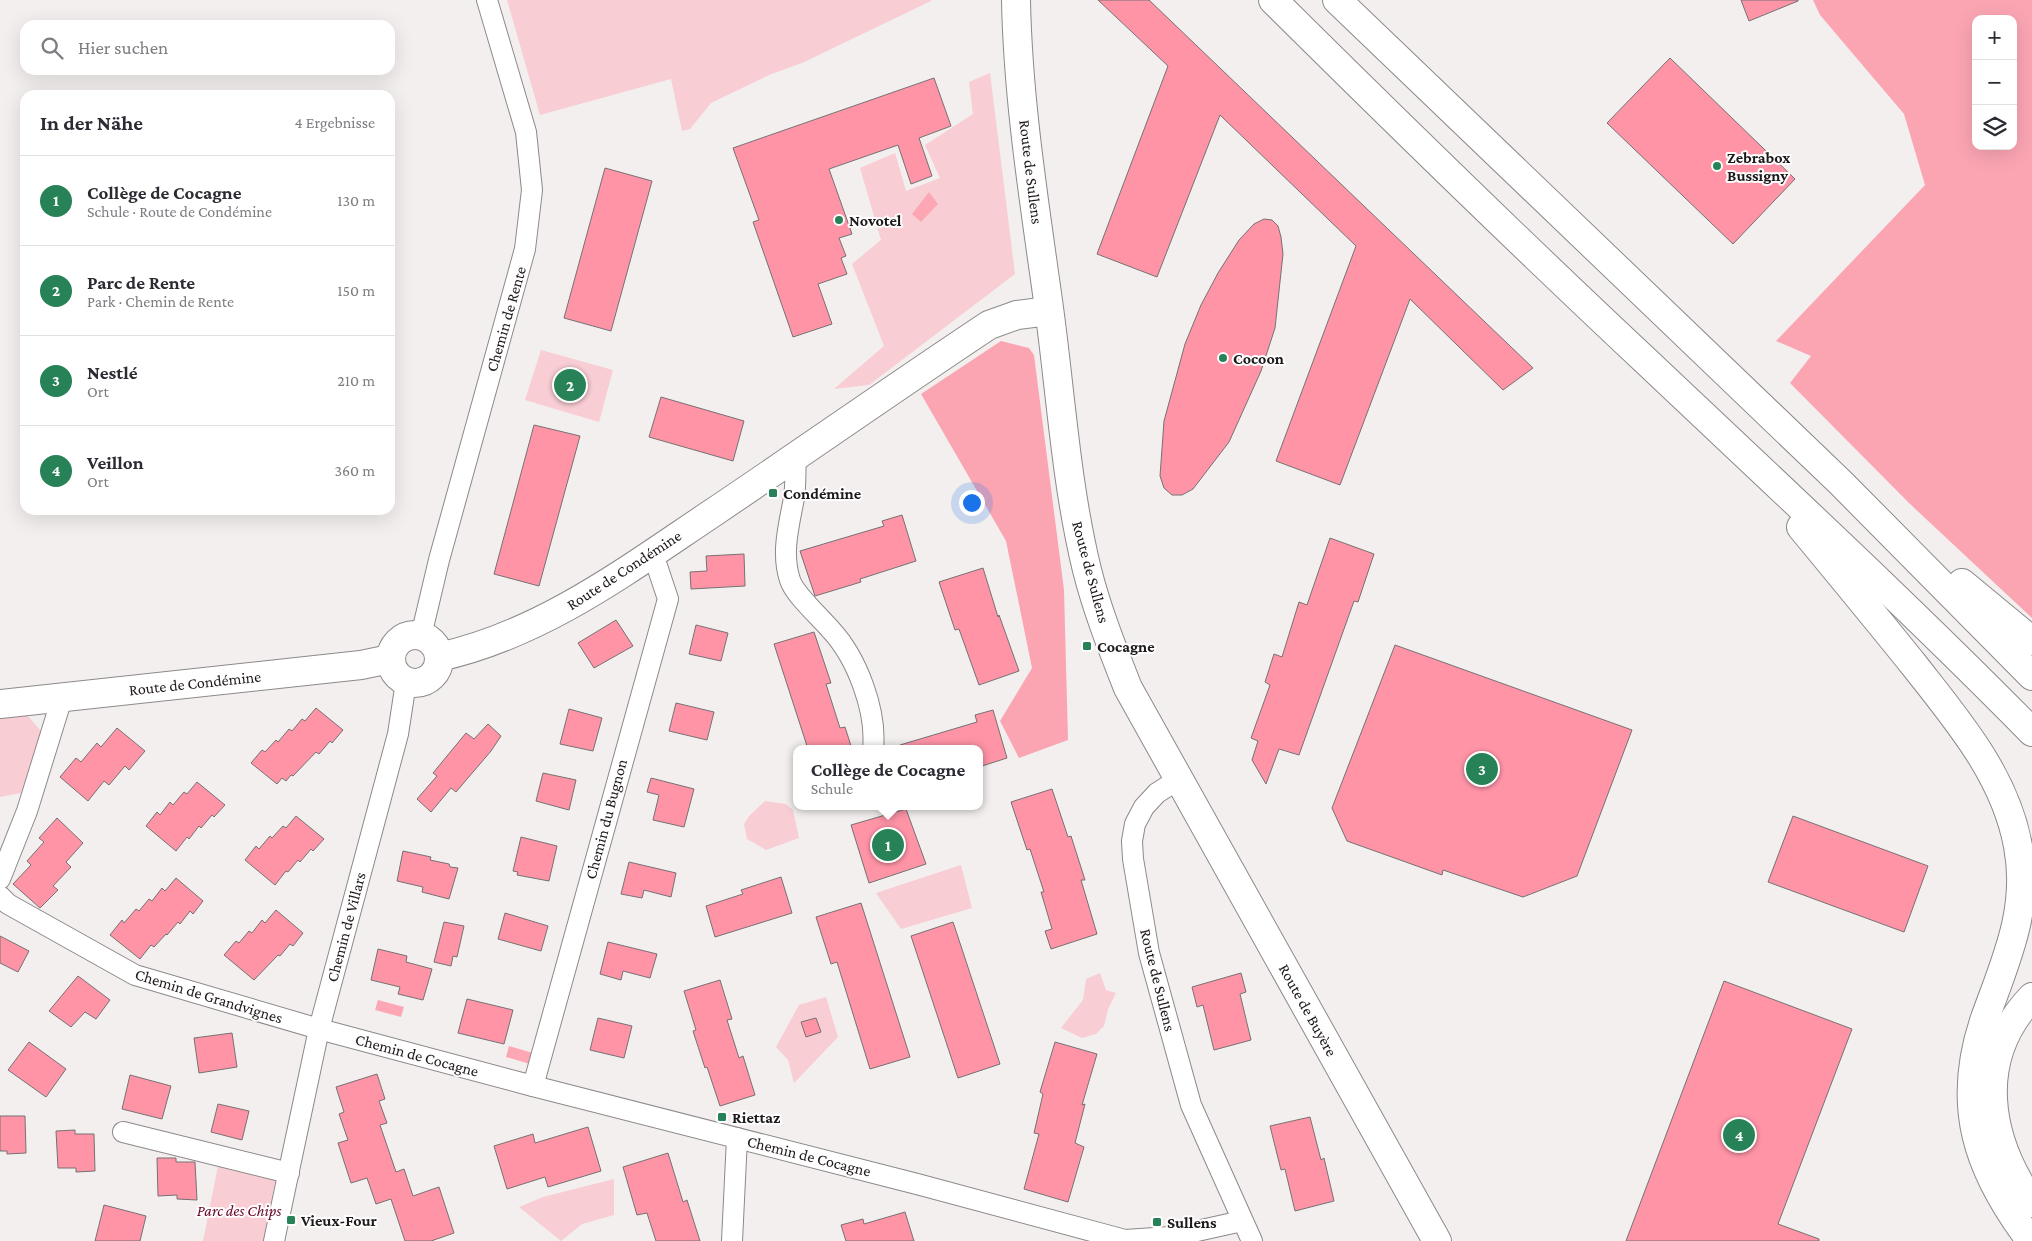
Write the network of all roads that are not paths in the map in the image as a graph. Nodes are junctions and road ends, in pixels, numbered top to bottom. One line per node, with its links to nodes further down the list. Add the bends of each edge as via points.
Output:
1 (487, 0): 10 (street, Chemin de Rente, via 526,132 532,190 525,249 438,560)
2 (1016, 0): 5 (main road, Route de Sullens, via 1024,127)
3 (1273, 0): 6 (main road, via 1401,127)
4 (1337, 0): 8 (main road)
5 (1049, 311): 7 (main road, Route de Condémine, via 1017,315 989,325); 20 (main road, Route de Sullens, via 1070,488 1088,573 1128,688)
6 (1728, 439): 18 (main road, via 1878,579); 35 (main road, via 1952,713 1989,767 2009,812 2021,860 2020,910 1976,1048 1971,1097 1975,1130 1984,1161 2006,1205)
7 (796, 456): 9 (main road, Route de Condémine); 19 (street, via 785,556 790,582 834,632 853,662 869,701 875,733)
8 (1841, 482): 11 (main road); 14 (main road)
9 (650, 555): 12 (main road, Route de Condémine, via 565,609 488,644); 25 (street, Chemin du Bugnon, via 668,599)
10 (420, 636): 12 (main road, via 431,641); 13 (main road, via 403,638 396,643)
11 (2032, 641)
12 (439, 658): 15 (main road, via 438,666 429,679 414,684)
13 (390, 659): 15 (main road, via 394,673); 16 (main road, Route de Condémine, via 361,665)
14 (2032, 676)
15 (406, 682): 24 (street, Chemin de Villars, via 398,734)
16 (62, 698): 17 (main road, Route de Condémine); 21 (street, via 27,811)
17 (0, 704)
18 (2032, 732)
19 (874, 745)
20 (1180, 779): 30 (street, Route de Sullens, via 1157,793 1144,808 1135,824 1133,859 1149,953 1192,1105); 34 (main road, Route de Buyère)
21 (0, 879)
22 (0, 896): 24 (street, Chemin de Grandvignes, via 8,904 135,975)
23 (2032, 997): 29 (main road, via 2018,1013 2003,1040 1994,1067 1992,1094 1995,1124 2004,1152)
24 (319, 1028): 25 (street, Chemin de Cocagne); 28 (street, Chemin de Villars)
25 (533, 1086): 27 (street, Chemin de Cocagne)
26 (123, 1132): 28 (street)
27 (737, 1138): 30 (street, Chemin de Cocagne, via 1125,1240 1170,1237); 32 (street)
28 (289, 1173): 31 (street, Chemin de Villars)
29 (2032, 1203)
30 (1242, 1221): 33 (street, Route de Sullens)
31 (274, 1241)
32 (732, 1241)
33 (1252, 1241)
34 (1437, 1241)
35 (2031, 1241)

